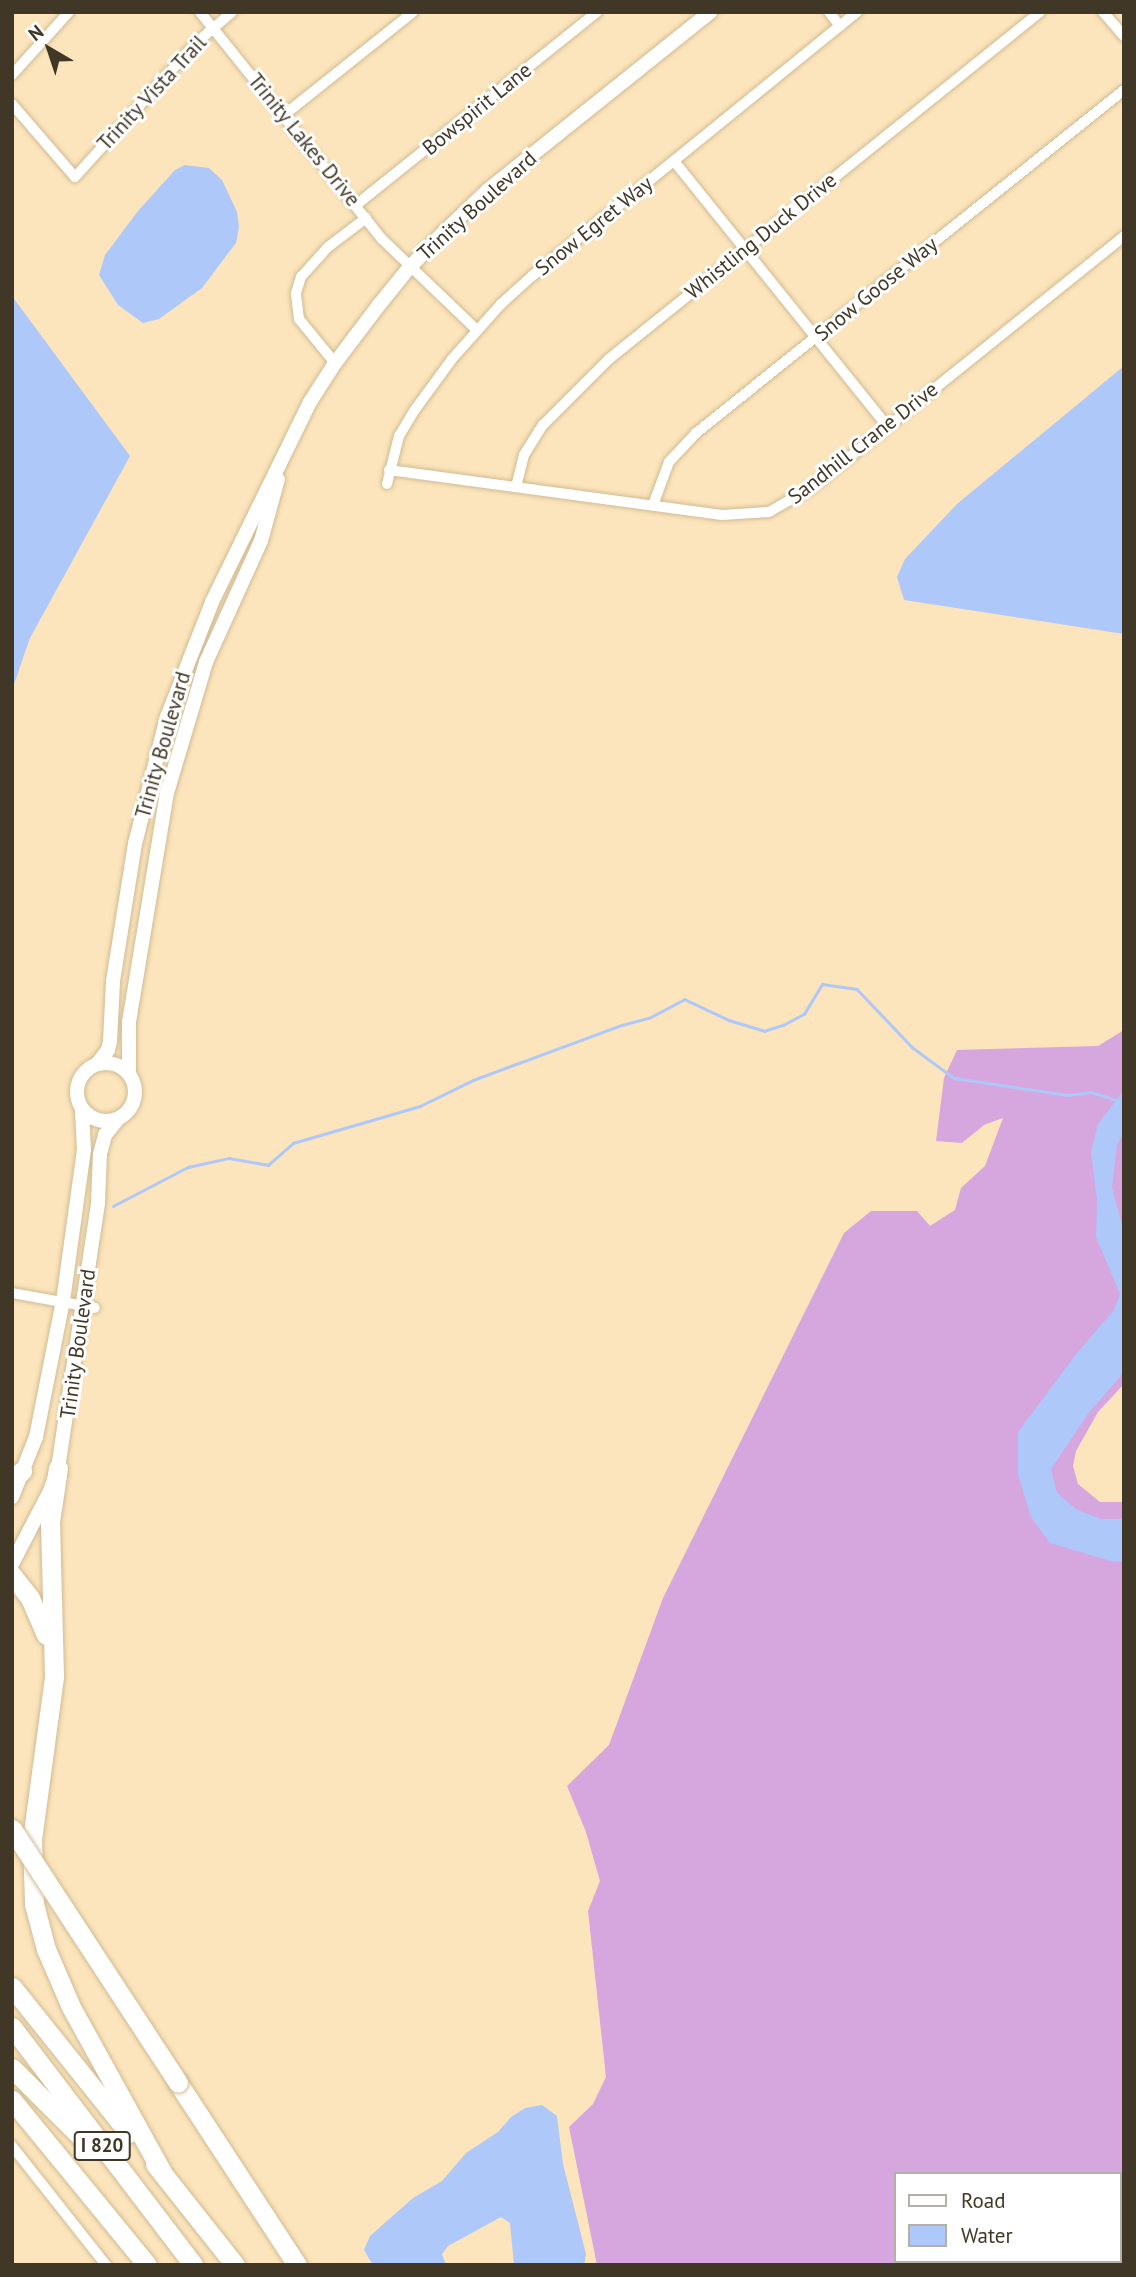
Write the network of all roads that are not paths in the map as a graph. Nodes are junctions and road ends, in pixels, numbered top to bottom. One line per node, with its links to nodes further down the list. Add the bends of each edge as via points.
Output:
1 (69, 12): 14 (street)
2 (200, 12): 12 (street, Trinity Lakes Drive)
3 (232, 12): 12 (street, Trinity Vista Trail)
4 (413, 12): 17 (street)
5 (597, 12): 19 (street, Bowspirit Lane)
6 (709, 12): 23 (main road, Trinity Boulevard, via 488,190)
7 (829, 12): 11 (street)
8 (857, 12): 11 (street, Snow Egret Way)
9 (1040, 12): 22 (street, Whistling Duck Drive)
10 (1102, 12): 13 (street)
11 (840, 26): 18 (street, Snow Egret Way)
12 (213, 27): 16 (street, Trinity Vista Trail, via 75,177); 17 (street, Trinity Lakes Drive)
13 (1124, 36)
14 (12, 75)
15 (1124, 90): 25 (street, Snow Goose Way)
16 (12, 104)
17 (284, 115): 19 (street, Trinity Lakes Drive)
18 (674, 161): 22 (street); 24 (street, Snow Egret Way, via 532,276)
19 (356, 205): 20 (street, Trinity Lakes Drive)
20 (366, 218): 23 (street, Trinity Lakes Drive); 26 (street, via 328,247 300,277 296,293 299,319)
21 (1124, 236): 27 (street, Sandhill Crane Drive)
22 (744, 248): 25 (street); 31 (street, Whistling Duck Drive, via 574,392 543,425 524,455)
23 (409, 268): 24 (street, Trinity Lakes Drive); 26 (main road, Trinity Boulevard)
24 (477, 330): 29 (street, Snow Egret Way, via 414,411 399,436)
25 (815, 338): 27 (street); 32 (street, Snow Goose Way, via 681,449 662,475)
26 (335, 363): 28 (main road, Trinity Boulevard)
27 (887, 425): 32 (street, Sandhill Crane Drive, via 811,488 769,512 738,516)
28 (289, 441): 33 (main road, Trinity Boulevard, via 212,602 167,718 135,844 113,981 108,1051); 34 (main road, Trinity Boulevard, via 261,541 206,662 167,793 129,1021)
29 (389, 470): 30 (street, Snow Egret Way); 31 (street, Sandhill Crane Drive)
30 (387, 484)
31 (516, 487): 32 (street, Sandhill Crane Drive)
32 (653, 505)
33 (97, 1064): 34 (main road, via 114,1064); 35 (main road, Trinity Boulevard, via 83,1073 77,1085)
34 (129, 1074): 36 (main road, Trinity Boulevard, via 134,1099)
35 (82, 1110): 36 (main road, via 98,1121); 38 (main road, Trinity Boulevard, via 84,1150)
36 (118, 1119): 39 (main road, Trinity Boulevard, via 105,1135 100,1154)
37 (12, 1293): 38 (street)
38 (63, 1301): 39 (street); 41 (main road, Trinity Boulevard, via 37,1437)
39 (89, 1306): 40 (main road, Trinity Boulevard)
40 (58, 1468): 43 (main road, Trinity Boulevard); 45 (highway, via 50,1522)
41 (17, 1475): 42 (main road, Trinity Boulevard)
42 (12, 1497)
43 (12, 1564)
44 (12, 1575): 45 (highway, via 43,1626)
45 (54, 1677): 52 (highway, via 32,1839 34,1904 46,1949 71,2007)
46 (12, 1829): 58 (highway, bridge)
47 (12, 1987): 52 (highway, I 820)
48 (12, 2027): 53 (highway, I 820)
49 (12, 2068): 53 (highway)
50 (12, 2100): 55 (highway)
51 (12, 2146): 54 (street)
52 (162, 2172): 57 (highway, I 820)
53 (137, 2192): 56 (highway, I 820)
54 (106, 2265)
55 (147, 2265)
56 (193, 2265)
57 (235, 2265)
58 (297, 2265)

